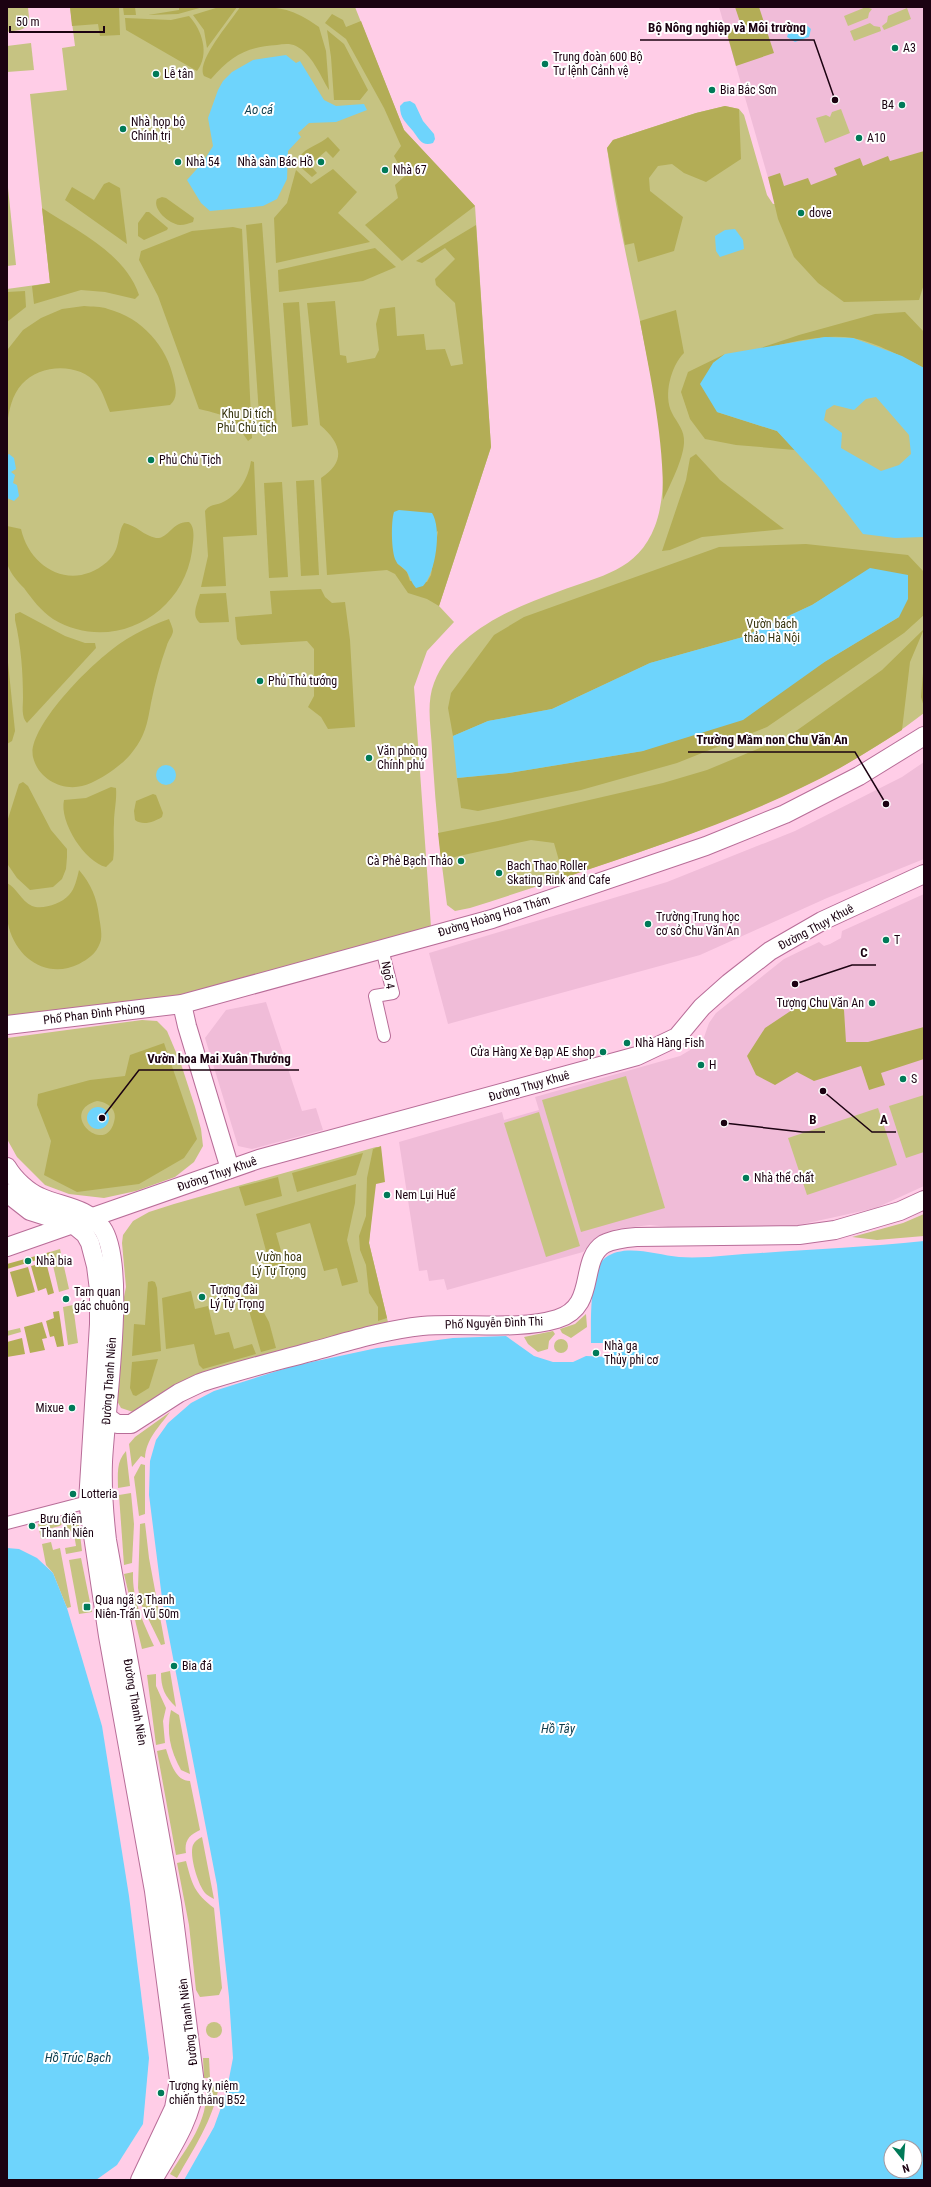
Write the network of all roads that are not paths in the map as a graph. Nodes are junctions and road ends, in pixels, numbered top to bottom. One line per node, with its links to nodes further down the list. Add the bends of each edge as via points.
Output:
1 (924, 736): 3 (main road, Đường Hoàng Hoa Thám, via 859,776 807,803 706,846 492,919)
2 (924, 874): 8 (main road, Đường Thụy Khuê, via 822,921 770,951 702,1007 677,1037 637,1056)
3 (382, 949): 4 (main road, Đường Hoàng Hoa Thám); 6 (street, Ngõ 4, via 393,993 376,996)
4 (182, 1004): 5 (main road, Phố Phan Đình Phùng); 8 (main road)
5 (7, 1025)
6 (384, 1036)
7 (7, 1167): 11 (main road, via 23,1185 39,1197)
8 (230, 1169): 11 (main road, Đường Thụy Khuê)
9 (7, 1193): 12 (main road, via 30,1211)
10 (924, 1200): 14 (main road, Phố Nguyễn Đình Thi, via 900,1211 835,1230 799,1235 619,1239 604,1244 594,1254 581,1302 573,1312 558,1319 512,1324 461,1323 384,1331 200,1383 179,1393 131,1424 117,1424)
11 (93, 1218): 12 (main road, Đường Thụy Khuê); 14 (main road, Đường Thanh Niên, via 102,1228 108,1241 114,1284)
12 (74, 1225): 13 (main road, Đường Thụy Khuê); 15 (main road, Đường Thanh Niên, via 85,1234 90,1243 99,1290)
13 (7, 1247)
14 (106, 1416): 18 (main road, Đường Thanh Niên, via 102,1483 107,1540 172,1903 195,2084 187,2118)
15 (88, 1502): 16 (street); 17 (main road, Đường Thanh Niên, via 108,1636 154,1891 178,2069 179,2089 174,2108)
16 (7, 1523)
17 (140, 2180)
18 (153, 2180)

